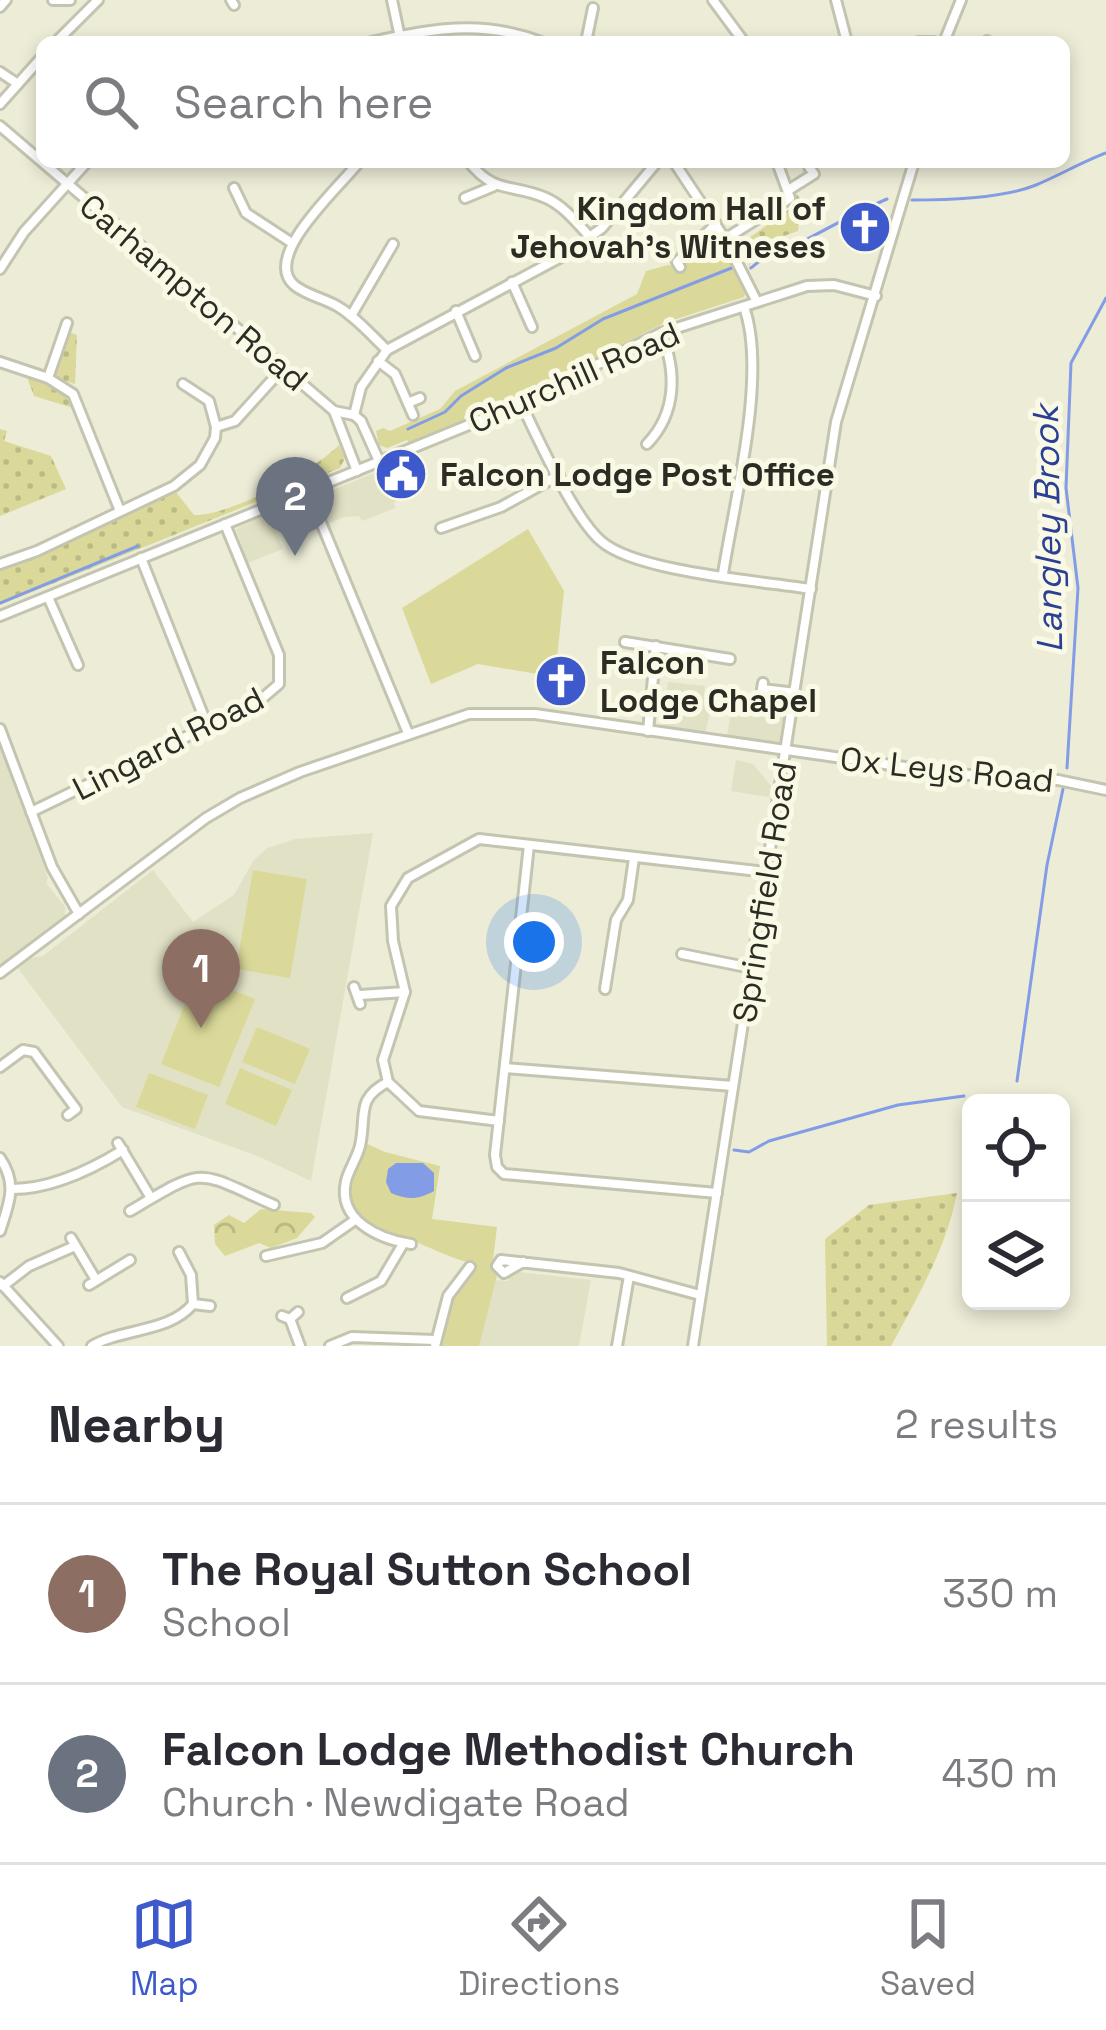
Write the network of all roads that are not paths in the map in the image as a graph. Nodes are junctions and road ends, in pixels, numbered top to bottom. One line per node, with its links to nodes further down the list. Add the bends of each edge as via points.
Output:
1 (53, 0): 2 (street)
2 (70, 0)
3 (98, 0): 9 (street)
4 (392, 0): 10 (street)
5 (713, 0): 14 (street)
6 (836, 0): 15 (street)
7 (961, 0): 16 (street)
8 (593, 8): 13 (street)
9 (62, 36)
10 (400, 36)
11 (411, 36): 12 (street, via 482,26)
12 (519, 36)
13 (587, 36)
14 (740, 36)
15 (846, 36)
16 (946, 36)
17 (36, 63): 19 (street)
18 (0, 72): 19 (street)
19 (17, 84): 20 (street)
20 (0, 104)
21 (0, 126): 22 (street, Carhampton Road)
22 (36, 158)
23 (47, 168): 32 (street, Carhampton Road)
24 (80, 168): 32 (street)
25 (354, 168): 40 (street)
26 (475, 168): 33 (street)
27 (653, 168): 38 (street)
28 (678, 168): 37 (street)
29 (780, 168): 35 (street)
30 (810, 168): 35 (street, via 814,174)
31 (912, 168): 45 (street, Springfield Road)
32 (64, 183): 43 (street); 57 (street, Carhampton Road)
33 (494, 187): 36 (street); 38 (street, via 546,198)
34 (234, 188): 40 (street, via 246,213)
35 (790, 189): 39 (street, via 785,205)
36 (464, 198)
37 (716, 224): 39 (street); 42 (street)
38 (590, 237): 44 (street)
39 (725, 239): 46 (street)
40 (292, 242): 49 (street, via 283,267 290,281)
41 (393, 244): 49 (street)
42 (680, 267)
43 (0, 268)
44 (512, 282): 48 (street); 51 (street)
45 (876, 296): 46 (street, Churchill Road, via 818,285); 79 (street, Springfield Road, via 836,422)
46 (758, 302): 47 (street, Churchill Road)
47 (744, 307): 52 (street, Churchill Road); 78 (street, via 751,382)
48 (455, 311): 53 (street); 54 (street)
49 (351, 316): 53 (street)
50 (67, 323): 58 (street)
51 (532, 327)
52 (661, 334): 62 (street, Churchill Road); 68 (street, via 673,379 662,428)
53 (387, 350): 56 (street, Carhampton Road)
54 (475, 356)
55 (0, 362): 58 (street)
56 (378, 362): 61 (street, via 395,374); 65 (street, Carhampton Road, via 361,387)
57 (283, 368): 63 (street, Carhampton Road); 66 (street, via 235,421)
58 (48, 378): 73 (street, via 73,394)
59 (183, 384): 66 (street, via 209,401)
60 (420, 398): 61 (street)
61 (408, 403): 64 (street)
62 (521, 403): 69 (street, Churchill Road); 71 (street)
63 (334, 411): 65 (street, Carhampton Road); 67 (street, Carhampton Road)
64 (413, 416)
65 (355, 417): 67 (street); 67 (street, via 357,434); 69 (street)
66 (217, 427): 73 (street, via 191,475)
67 (342, 429): 70 (street, Carhampton Road)
68 (647, 443)
69 (379, 461): 70 (street, Churchill Road)
70 (358, 471): 72 (street, Churchill Road)
71 (559, 475): 75 (street); 78 (street, via 589,529 614,550)
72 (308, 490): 74 (street); 91 (street)
73 (120, 512): 77 (street)
74 (225, 524): 76 (street); 88 (street, Lingard Road, via 282,673 266,697)
75 (441, 528)
76 (141, 559): 80 (street); 88 (street)
77 (0, 564)
78 (723, 574): 79 (street)
79 (811, 589): 87 (street, Springfield Road)
80 (49, 597): 81 (street); 85 (street)
81 (0, 616)
82 (625, 642): 83 (street)
83 (656, 646): 84 (street); 90 (street)
84 (730, 658)
85 (78, 665)
86 (763, 683): 87 (street)
87 (796, 693): 92 (street, Springfield Road)
88 (207, 725): 94 (street, Lingard Road)
89 (0, 729): 94 (street)
90 (649, 731): 91 (street, Ox Leys Road, via 498,711); 92 (street, Ox Leys Road)
91 (409, 733): 98 (street, Ox Leys Road, via 222,808)
92 (787, 751): 93 (street, Ox Leys Road); 97 (street, Springfield Road)
93 (1106, 790)
94 (31, 812): 98 (street)
95 (530, 845): 96 (street); 103 (street, via 469,842 400,887 391,927); 106 (street)
96 (634, 857): 97 (street); 102 (street)
97 (766, 872): 100 (street, Springfield Road)
98 (80, 914): 101 (street, Ox Leys Road)
99 (690, 968): 100 (street, via 687,954)
100 (751, 968): 108 (street, Springfield Road)
101 (0, 973)
102 (604, 983)
103 (405, 992): 104 (street); 107 (street, via 383,1060)
104 (358, 995)
105 (0, 1067): 109 (street, via 23,1050 34,1052 76,1109)
106 (506, 1068): 108 (street); 110 (street)
107 (388, 1082): 110 (street, via 419,1111); 120 (street, via 365,1100 346,1181)
108 (733, 1086): 116 (street, Springfield Road)
109 (68, 1115)
110 (499, 1120): 116 (street, via 495,1163 505,1174)
111 (10, 1152): 112 (street)
112 (0, 1159): 115 (street)
113 (189, 1165): 114 (street)
114 (192, 1176): 117 (street); 118 (street, via 218,1178)
115 (12, 1189): 117 (street, via 42,1188 92,1169 120,1147); 121 (street)
116 (717, 1193): 130 (street, Springfield Road)
117 (151, 1198): 119 (street)
118 (274, 1205)
119 (130, 1211)
120 (355, 1220): 122 (street, via 322,1243); 129 (street, via 407,1244 386,1276)
121 (0, 1231)
122 (264, 1257)
123 (180, 1258): 132 (street)
124 (130, 1260): 128 (street, via 92,1283 73,1242)
125 (454, 1262): 136 (street, via 468,1270 448,1296)
126 (524, 1262): 127 (street)
127 (629, 1276): 130 (street); 141 (street)
128 (2, 1284): 137 (street)
129 (358, 1295): 131 (street); 134 (street)
130 (701, 1295): 142 (street, Springfield Road)
131 (347, 1298)
132 (194, 1304): 133 (street); 138 (street)
133 (210, 1306)
134 (362, 1307)
135 (290, 1316): 139 (street)
136 (435, 1343): 140 (street, via 352,1337)
137 (58, 1346)
138 (92, 1346)
139 (300, 1346)
140 (330, 1346)
141 (617, 1346)
142 (693, 1346)

